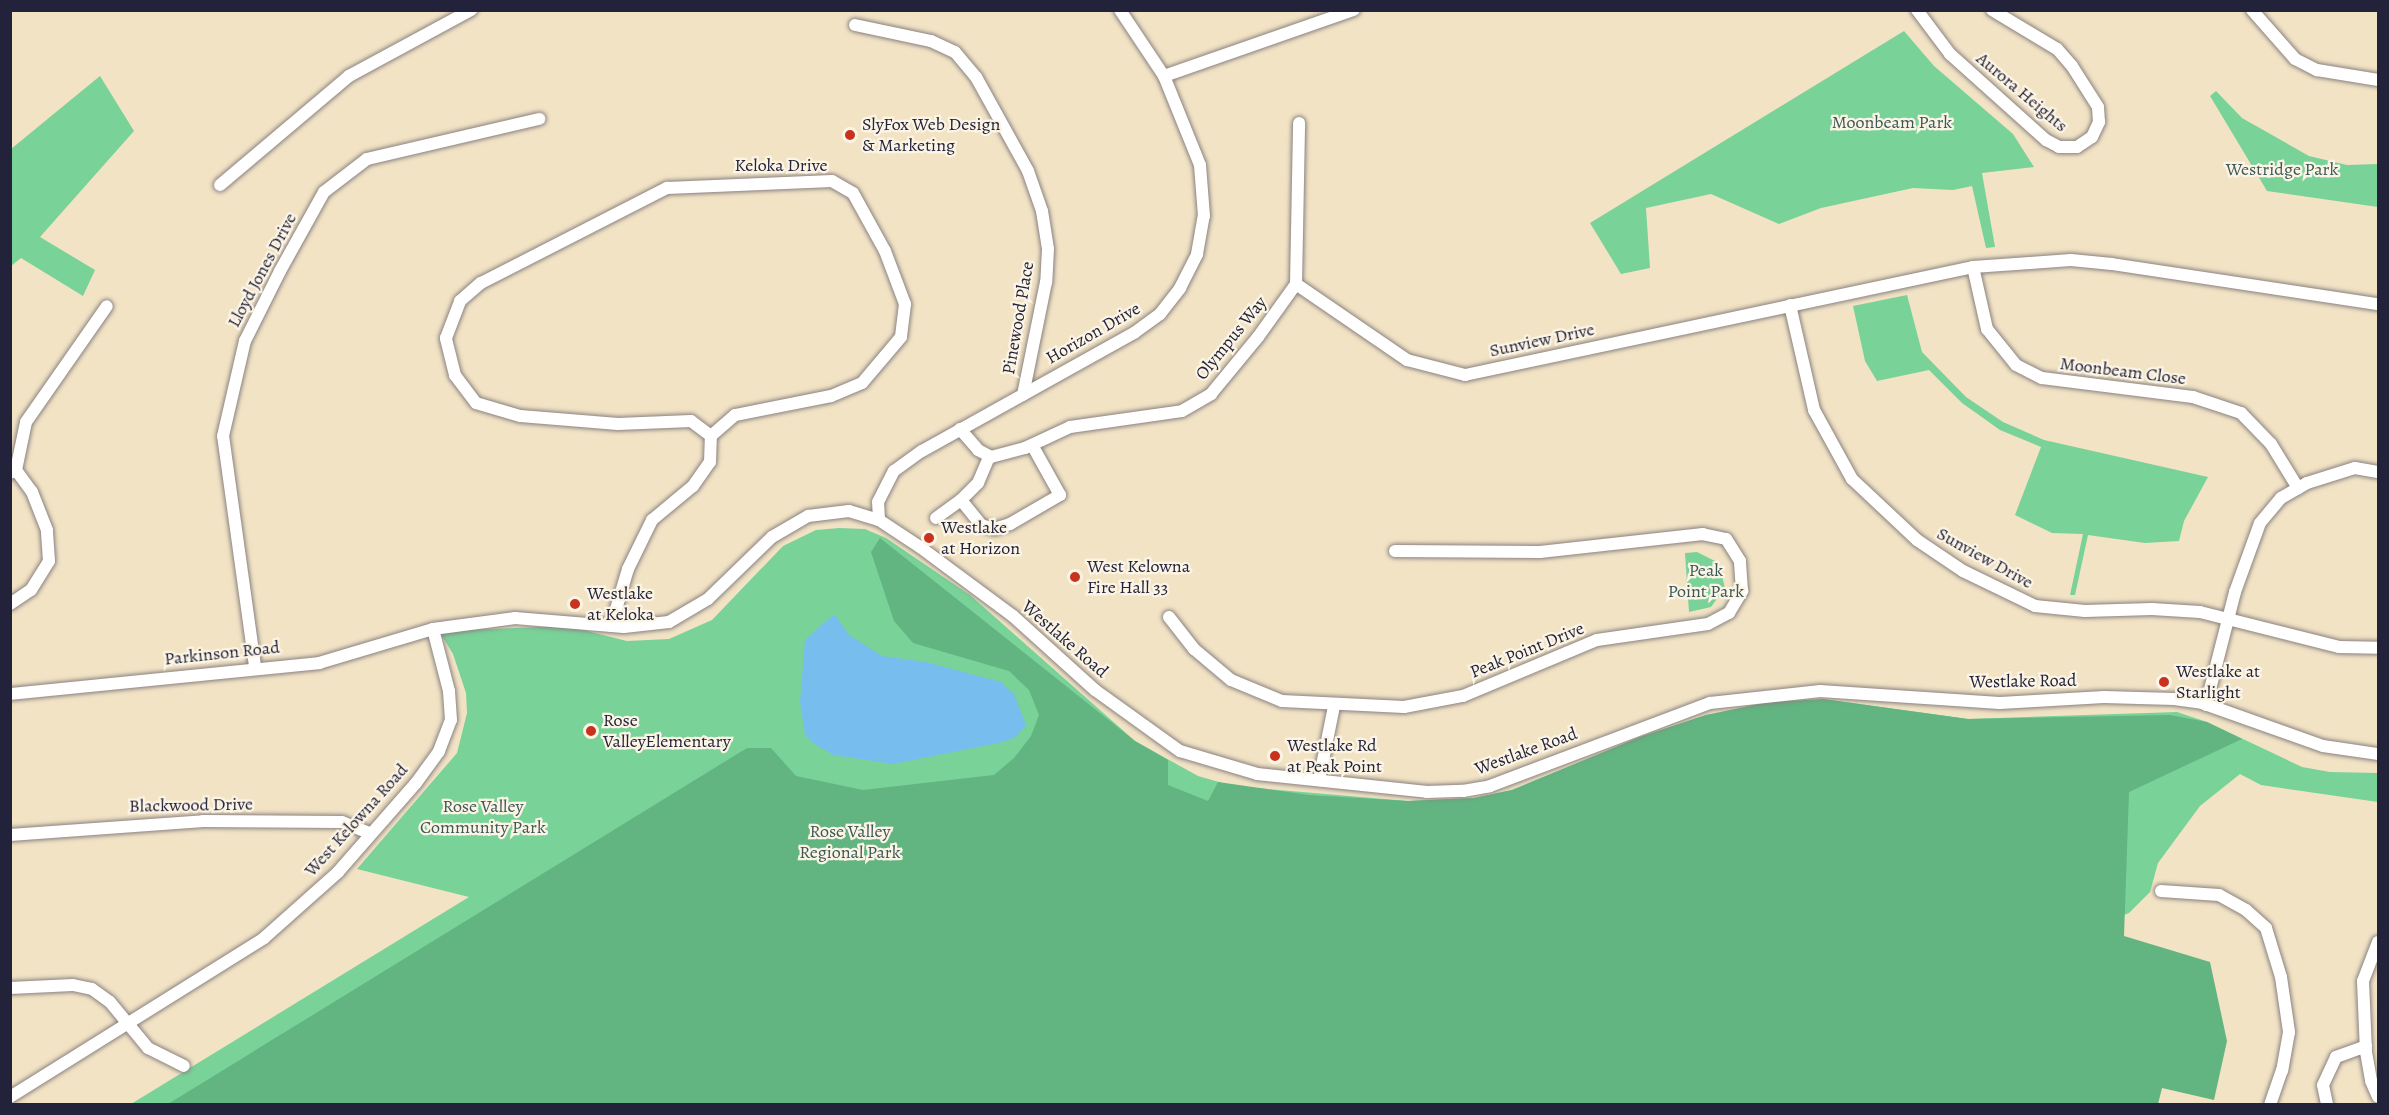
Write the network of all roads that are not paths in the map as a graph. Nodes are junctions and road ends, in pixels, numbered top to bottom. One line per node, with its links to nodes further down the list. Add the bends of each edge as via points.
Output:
1 (471, 10): 12 (street, via 349,76)
2 (1120, 10): 8 (street, Horizon Drive)
3 (1354, 10): 8 (street)
4 (1917, 10): 5 (street, Aurora Heights, via 1950,54 2046,140 2059,147 2077,147 2092,137 2099,122 2098,107 2072,66 2057,49)
5 (1992, 10)
6 (2252, 10): 9 (street, via 2295,59 2317,70)
7 (855, 25): 18 (street, Pinewood Place, via 931,41 955,52 976,76 1028,171 1042,211 1048,249 1047,282)
8 (1164, 76): 18 (street, Horizon Drive, via 1200,165 1204,216 1197,254 1180,288 1160,314 1134,333)
9 (2379, 80)
10 (539, 119): 36 (street, Lloyd Jones Drive, via 367,159 324,192 280,271 245,341 223,436)
11 (1299, 123): 14 (street)
12 (220, 185)
13 (1973, 267): 15 (street, Sunview Drive, via 2071,260); 16 (street, Sunview Drive); 25 (street, Moonbeam Close, via 1987,329 2016,365 2042,378 2193,397 2241,413 2271,444)
14 (1296, 284): 16 (street, Sunview Drive, via 1407,360 1465,375); 21 (street, Olympus Way, via 1227,376 1195,404 1167,415 1070,427)
15 (2379, 304)
16 (1790, 305): 32 (street, Sunview Drive, via 1814,411 1852,479 1917,540 1963,571 2035,606 2085,612 2152,609)
17 (107, 306): 23 (street, via 26,422)
18 (1023, 395): 19 (street, Horizon Drive)
19 (960, 429): 22 (street); 28 (street, Horizon Drive, via 894,471 878,502)
20 (711, 436): 20 (street, Keloka Drive, via 691,421 618,424 520,416 476,403 454,375 446,338 460,301 481,283 667,188 832,181 853,193 885,251 905,304 901,336 862,382 831,396 735,415); 33 (street, via 710,462 693,486 652,520 628,569)
21 (1032, 445): 22 (street, Olympus Way); 26 (street, via 1060,495 994,529 981,525)
22 (989, 457): 26 (street, via 978,483)
23 (13, 471): 30 (street, via 32,492 47,530 49,561 31,590)
24 (2379, 472): 25 (street, via 2355,468 2330,473)
25 (2298, 488): 32 (street, via 2281,498 2260,523)
26 (961, 500): 27 (street)
27 (936, 518)
28 (879, 520): 33 (street, Westlake Road, via 849,511 808,516 772,537 688,614 669,622); 41 (street, Westlake Road, via 1013,616 1095,690 1180,751 1236,769)
29 (1395, 551): 39 (street, Peak Point Drive, via 1540,552 1703,534 1726,539 1740,561 1742,591 1729,613 1708,624 1597,640 1463,696 1404,707)
30 (10, 604)
31 (1169, 617): 39 (street, Peak Point Drive, via 1194,649 1231,680 1282,702)
32 (2228, 619): 35 (street, Sunview Drive, via 2339,647); 38 (street)
33 (611, 626): 34 (street, Westlake Road, via 515,618)
34 (433, 629): 36 (street, Parkinson Road, via 318,663); 42 (street, West Kelowna Road, via 451,720 439,751)
35 (2379, 648)
36 (255, 666): 37 (street, Parkinson Road)
37 (10, 694)
38 (2206, 705): 40 (street, Westlake Road, via 2323,746); 41 (street, Westlake Road, via 2174,699 2104,697 2000,703 1820,691 1710,703 1490,786 1463,791)
39 (1334, 706): 41 (street)
40 (2379, 754)
41 (1319, 780)
42 (371, 834): 43 (street, Blackwood Drive, via 342,822 203,821); 47 (street, West Kelowna Road, via 338,872 264,938)
43 (10, 835)
44 (2161, 891): 52 (street, via 2219,896 2246,910 2266,928 2281,977 2289,1032)
45 (2379, 942): 48 (street, via 2363,981)
46 (10, 988): 47 (street, via 73,985 92,989 110,1002)
47 (127, 1024): 49 (street, via 148,1048); 50 (street, West Kelowna Road)
48 (2366, 1046): 51 (street, via 2371,1081); 53 (street, via 2336,1057 2323,1085)
49 (183, 1066)
50 (10, 1097)
51 (2379, 1097)
52 (2270, 1104)
53 (2326, 1104)

